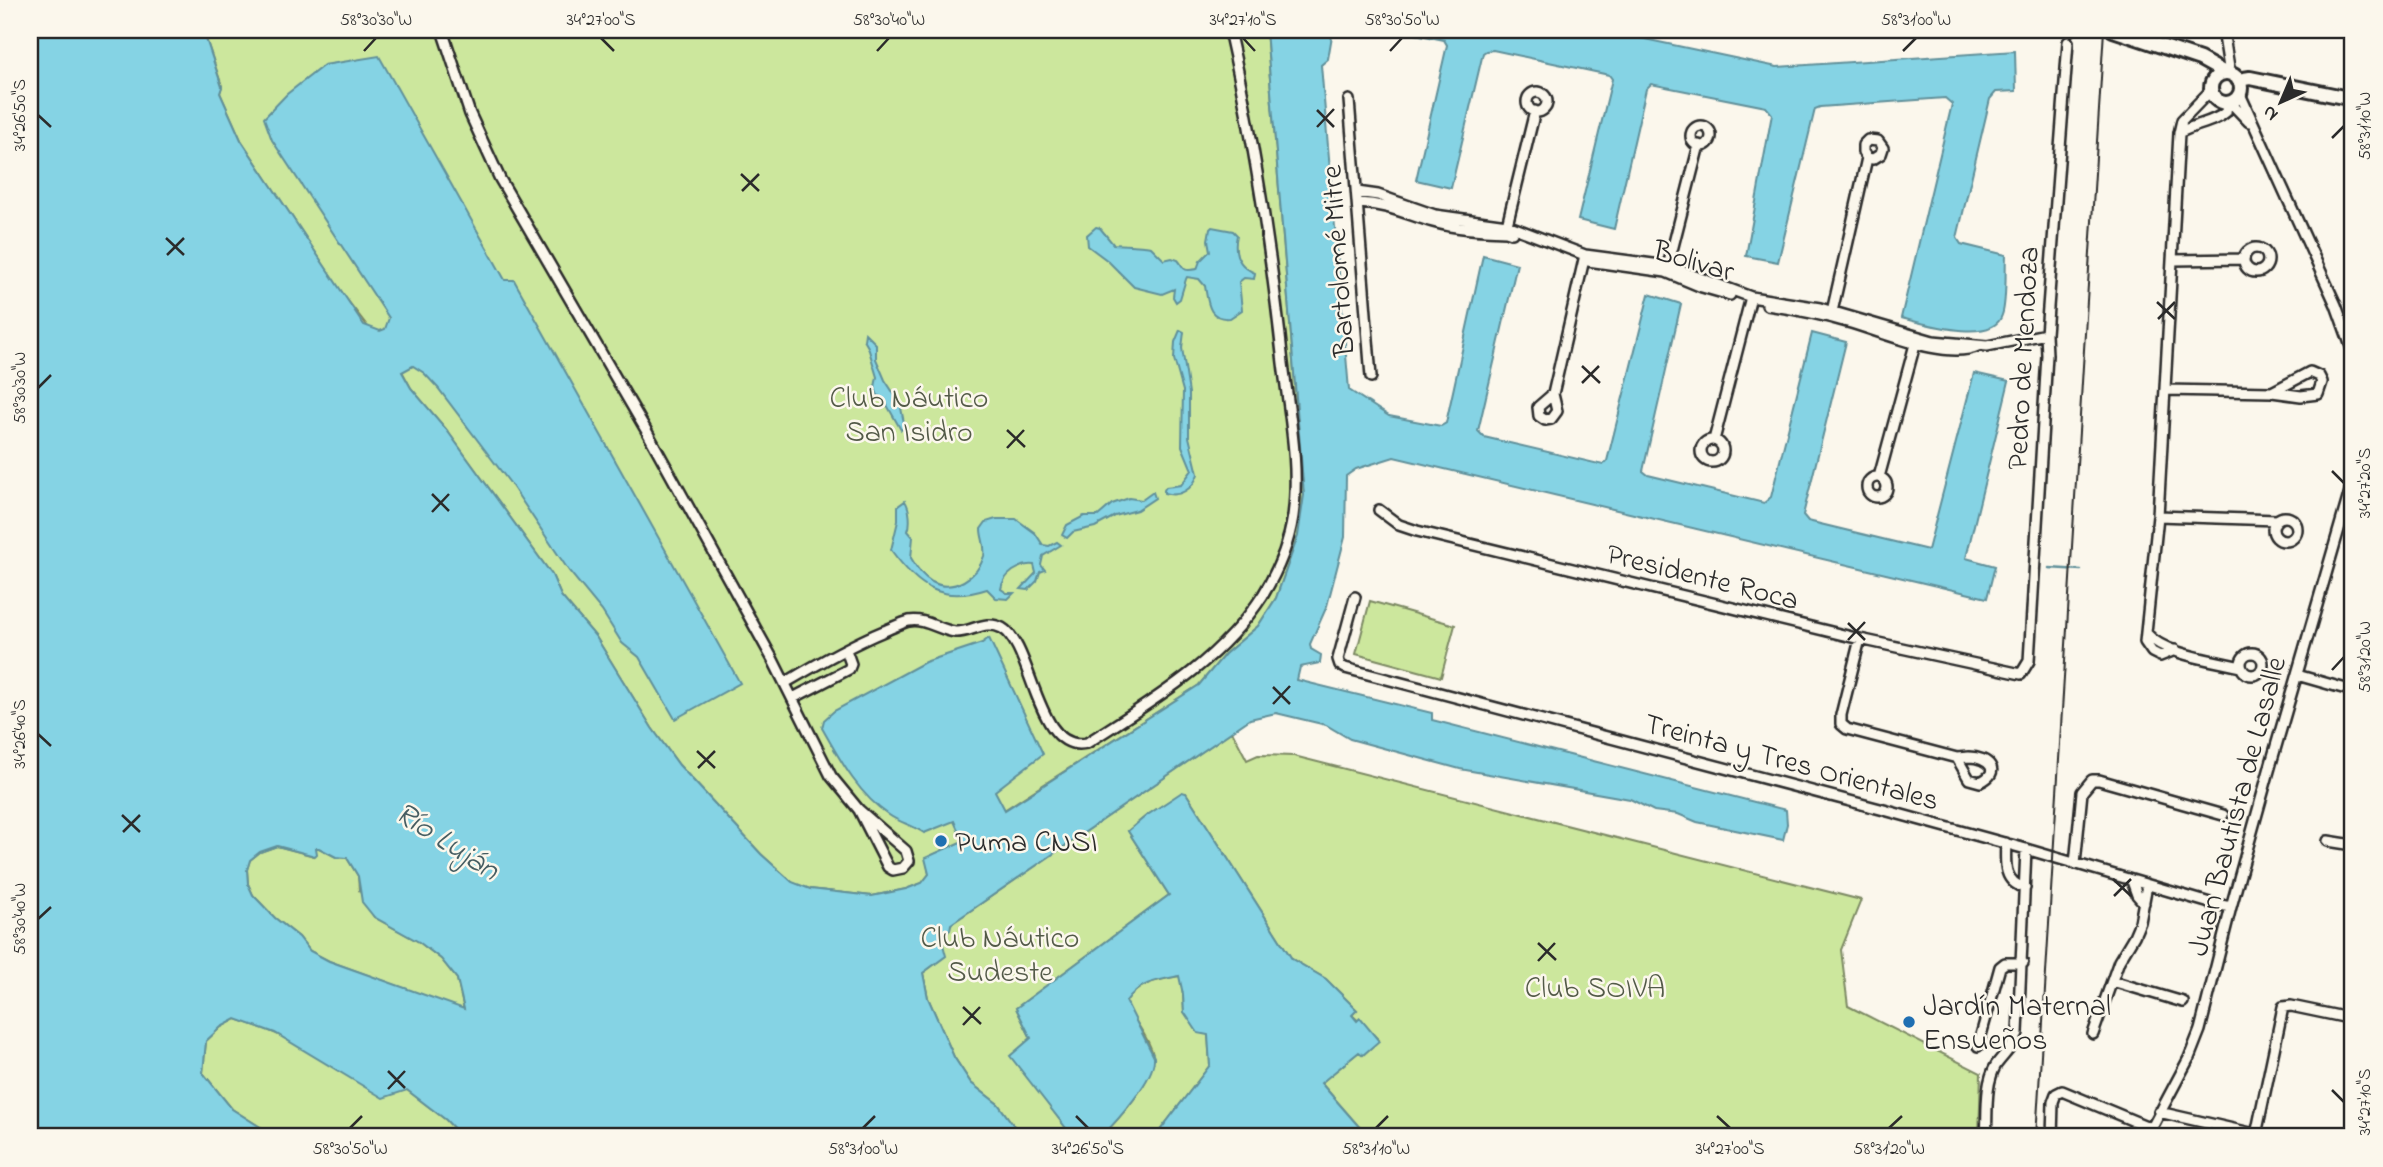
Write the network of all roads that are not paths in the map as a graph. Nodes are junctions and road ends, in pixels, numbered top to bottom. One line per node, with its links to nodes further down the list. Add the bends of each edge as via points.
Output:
1 (442, 30): 47 (street, via 470,114 500,179 646,430)
2 (1229, 30): 43 (street, via 1268,239 1293,449 1291,525 1264,593 1190,674 1077,746 1056,731 1014,641 1002,628 988,625 953,632 909,621)
3 (2113, 30): 6 (street)
4 (2223, 30): 7 (street)
5 (2068, 42): 26 (street, Pedro de Mendoza)
6 (2200, 59): 7 (street); 8 (street)
7 (2231, 76): 8 (street, via 2216,77); 10 (street, via 2241,89); 11 (street)
8 (2212, 85): 10 (street, via 2216,100); 13 (street, via 2182,120)
9 (1349, 100): 16 (street, Bartolomé Mitre)
10 (2233, 100): 13 (street, via 2221,117); 28 (street, via 2254,127)
11 (2353, 100)
12 (1535, 111): 19 (street)
13 (2179, 133): 22 (street)
14 (1699, 145): 23 (street)
15 (1867, 158): 25 (street)
16 (1357, 192): 17 (street, Bartolomé Mitre); 18 (street, Bolivar, via 1378,195)
17 (1357, 203): 18 (street, Bolivar); 29 (street, Bartolomé Mitre)
18 (1421, 214): 19 (street, Bolivar, via 1456,227)
19 (1506, 228): 20 (street, Bolivar)
20 (1584, 258): 23 (street, Bolivar); 32 (street)
21 (2244, 259): 22 (street)
22 (2173, 260): 30 (street)
23 (1667, 269): 24 (street, Bolivar)
24 (1751, 300): 25 (street, Bolivar); 35 (street)
25 (1831, 314): 27 (street, Bolivar, via 1877,333)
26 (2046, 334): 27 (street, Bolivar, via 1978,346); 45 (street, Pedro de Mendoza, via 2029,661)
27 (1916, 339): 36 (street)
28 (2353, 352)
29 (1371, 377)
30 (2165, 390): 31 (street); 39 (street)
31 (2272, 392): 31 (street, via 2311,396 2318,394 2322,382 2310,372)
32 (1553, 394): 33 (street); 34 (street)
33 (1544, 401): 34 (street); 34 (street, via 1537,411 1545,420 1556,414)
34 (1556, 404)
35 (1714, 440)
36 (1879, 477)
37 (2353, 481): 46 (street, Juan Bautista de Lasalle)
38 (1379, 510): 42 (street, Presidente Roca, via 1417,531)
39 (2158, 516): 40 (street); 44 (street, via 2147,647 2160,656 2175,650)
40 (2277, 520)
41 (1355, 597): 54 (street, Treinta y Tres Orientales, via 1339,665)
42 (1860, 639): 45 (street, Presidente Roca); 50 (street, via 1841,724)
43 (846, 650): 47 (street); 49 (street, via 849,669)
44 (2241, 667)
45 (2021, 674)
46 (2297, 675): 48 (street); 62 (street, Juan Bautista de Lasalle)
47 (785, 683): 49 (street)
48 (2353, 691)
49 (793, 698): 51 (street, via 831,775)
50 (1957, 758)
51 (859, 810): 51 (street, via 888,867 903,868 909,861 906,851)
52 (2223, 815): 57 (street, via 2092,780 2081,792)
53 (2328, 841): 55 (street)
54 (2006, 844): 56 (street, Treinta y Tres Orientales); 60 (street, via 2009,878)
55 (2353, 845)
56 (2026, 849): 57 (street, Treinta y Tres Orientales); 60 (street)
57 (2075, 864): 58 (street, Treinta y Tres Orientales)
58 (2132, 881): 59 (street, Treinta y Tres Orientales); 61 (street)
59 (2147, 886): 61 (street); 62 (street, Treinta y Tres Orientales)
60 (2025, 888): 63 (street)
61 (2144, 903): 64 (street)
62 (2231, 907): 69 (street, Juan Bautista de Lasalle, via 2200,1030)
63 (2023, 963): 68 (street, via 2000,967); 72 (street, via 2018,1033 1992,1077)
64 (2112, 981): 65 (street); 67 (street)
65 (2183, 1002)
66 (2353, 1020): 71 (street, via 2283,1007)
67 (2094, 1034)
68 (1978, 1046)
69 (2159, 1112): 70 (street, Juan Bautista de Lasalle); 71 (street)
70 (2151, 1128): 73 (street, via 2062,1090 2053,1102); 74 (street, Juan Bautista de Lasalle)
71 (2256, 1135): 75 (street)
72 (1986, 1137)
73 (2052, 1137)
74 (2147, 1137)
75 (2268, 1137)

